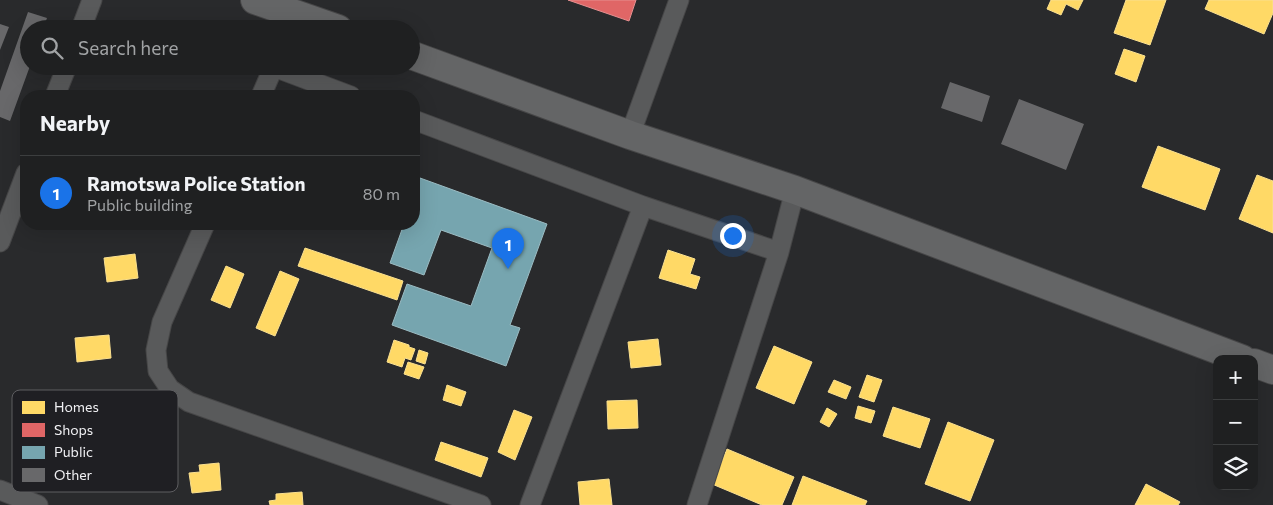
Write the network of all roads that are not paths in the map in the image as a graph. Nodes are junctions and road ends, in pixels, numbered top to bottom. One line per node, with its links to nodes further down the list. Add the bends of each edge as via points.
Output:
1 (92, 0): 4 (street)
2 (255, 0): 5 (main road)
3 (679, 0): 14 (street)
4 (84, 20)
5 (291, 20)
6 (420, 58): 14 (main road)
7 (63, 75): 10 (street)
8 (270, 75): 11 (street)
9 (295, 75): 12 (street)
10 (57, 90)
11 (264, 90)
12 (335, 90)
13 (420, 122): 17 (street)
14 (630, 135): 16 (main road)
15 (20, 189): 19 (street)
16 (795, 190): 20 (street); 21 (main road)
17 (643, 206): 20 (street); 29 (street)
18 (202, 230): 24 (street, via 162,322 156,350 158,371)
19 (0, 242)
20 (779, 252): 30 (street)
21 (1231, 355)
22 (1258, 364): 23 (main road)
23 (1273, 370)
24 (171, 390)
25 (178, 394): 28 (street, via 189,402)
26 (0, 490): 27 (street)
27 (38, 505)
28 (482, 505)
29 (530, 505)
30 (698, 505)

